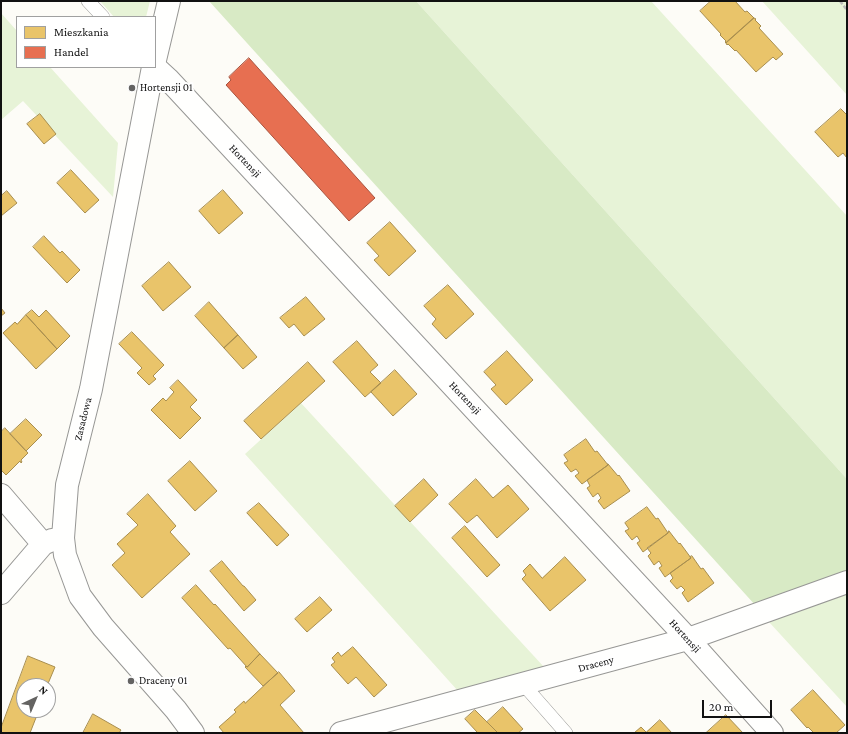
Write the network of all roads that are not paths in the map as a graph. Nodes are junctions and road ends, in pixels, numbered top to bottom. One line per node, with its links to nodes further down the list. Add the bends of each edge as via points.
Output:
1 (88, 1): 3 (lane)
2 (169, 1): 4 (street)
3 (102, 16)
4 (156, 56)
5 (154, 68): 8 (street, Zasadowa, via 91,390 67,485)
6 (155, 68): 12 (street, Hortensji, via 168,78)
7 (1, 495): 9 (street)
8 (63, 538): 9 (street); 14 (street, Zasadowa, via 65,555 80,596)
9 (43, 544): 11 (street)
10 (847, 582): 12 (street, Draceny)
11 (1, 593)
12 (688, 639): 13 (street, Draceny); 17 (street, Hortensji)
13 (523, 684): 15 (street, Draceny); 16 (lane)
14 (193, 733)
15 (341, 733)
16 (566, 733)
17 (772, 733)

